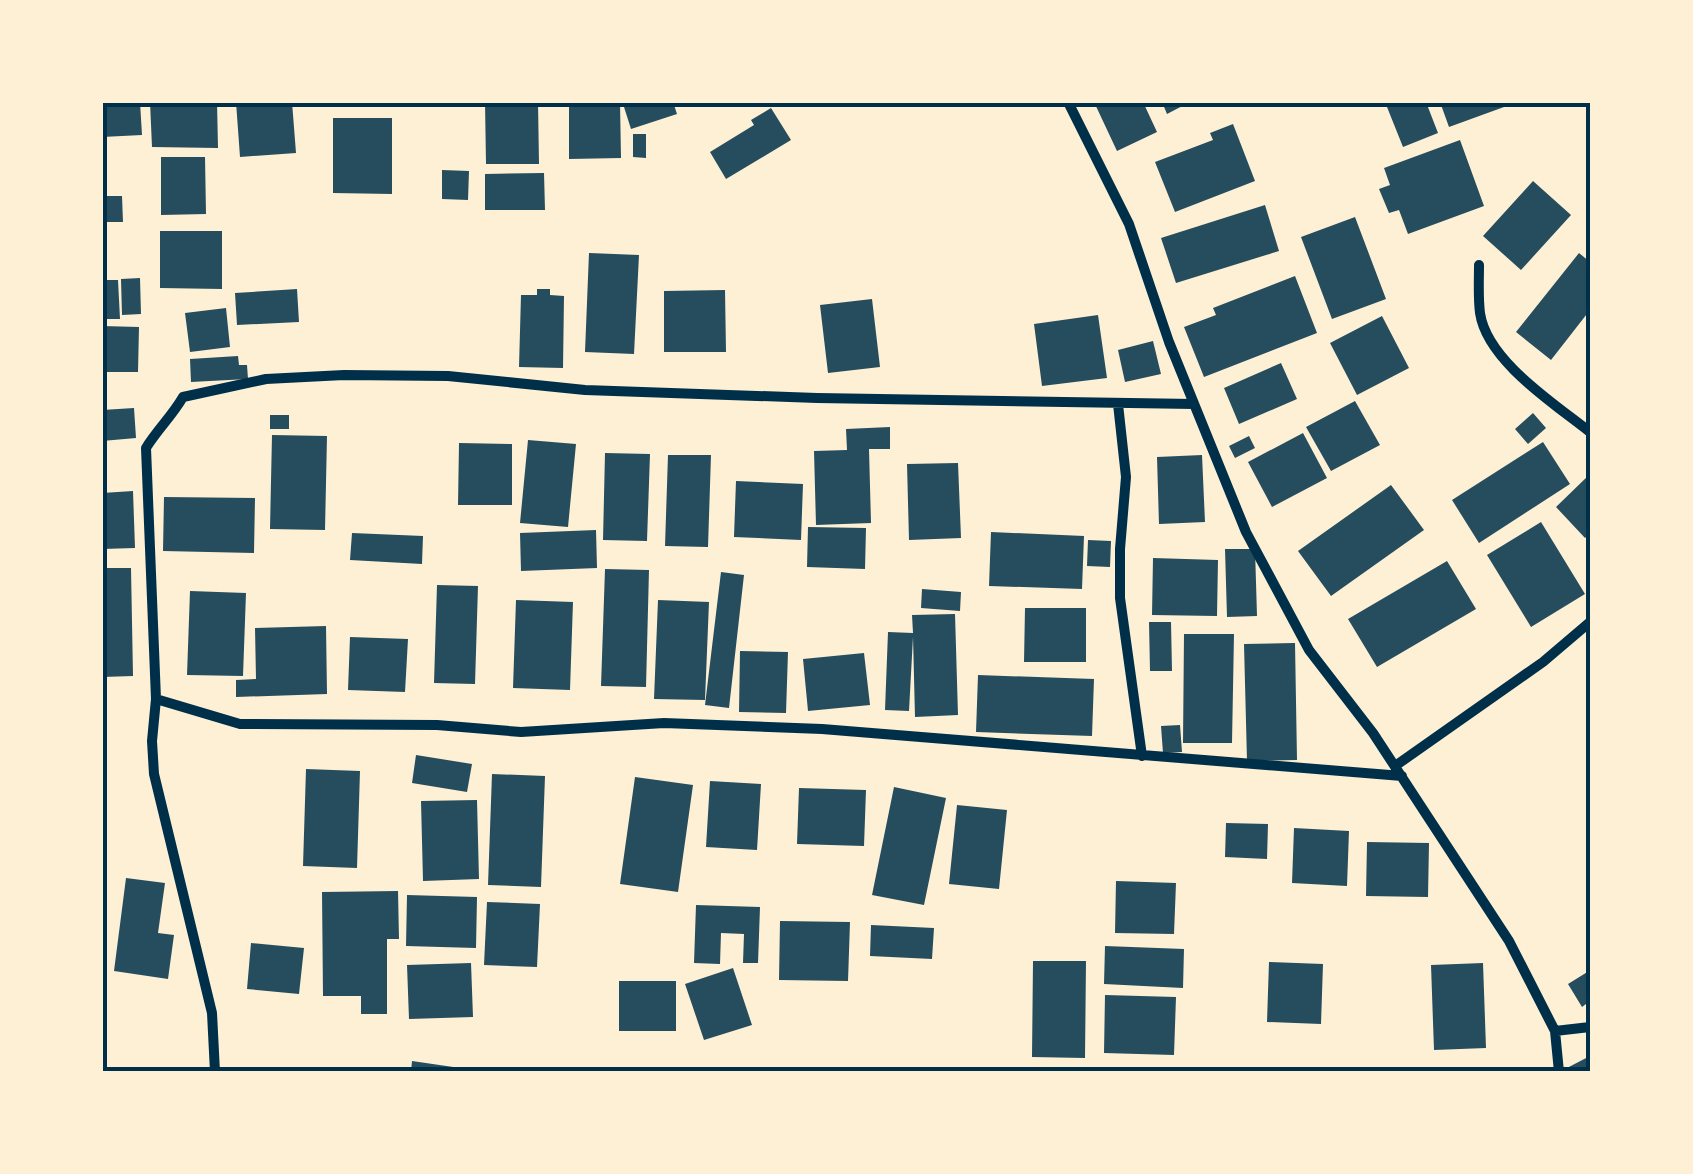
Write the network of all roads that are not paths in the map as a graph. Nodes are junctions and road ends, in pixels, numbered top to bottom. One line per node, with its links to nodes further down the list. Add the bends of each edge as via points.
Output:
1 (1068, 102): 4 (street, via 1129,224)
2 (1479, 265): 5 (street, via 1487,334 1513,368)
3 (1118, 404): 4 (street); 7 (street, via 624,392 344,374 266,379 183,397 146,448); 8 (street, via 1126,478 1120,598)
4 (1194, 404): 9 (street, via 1246,532 1309,650)
5 (1590, 432)
6 (1590, 622): 9 (street)
7 (156, 699): 8 (street, via 240,724 520,732 664,723); 12 (street, via 154,774 212,1013)
8 (1142, 756): 9 (street)
9 (1398, 771): 11 (street, via 1509,940)
10 (1590, 1027): 11 (street)
11 (1555, 1032): 13 (street)
12 (215, 1072)
13 (1560, 1072)

